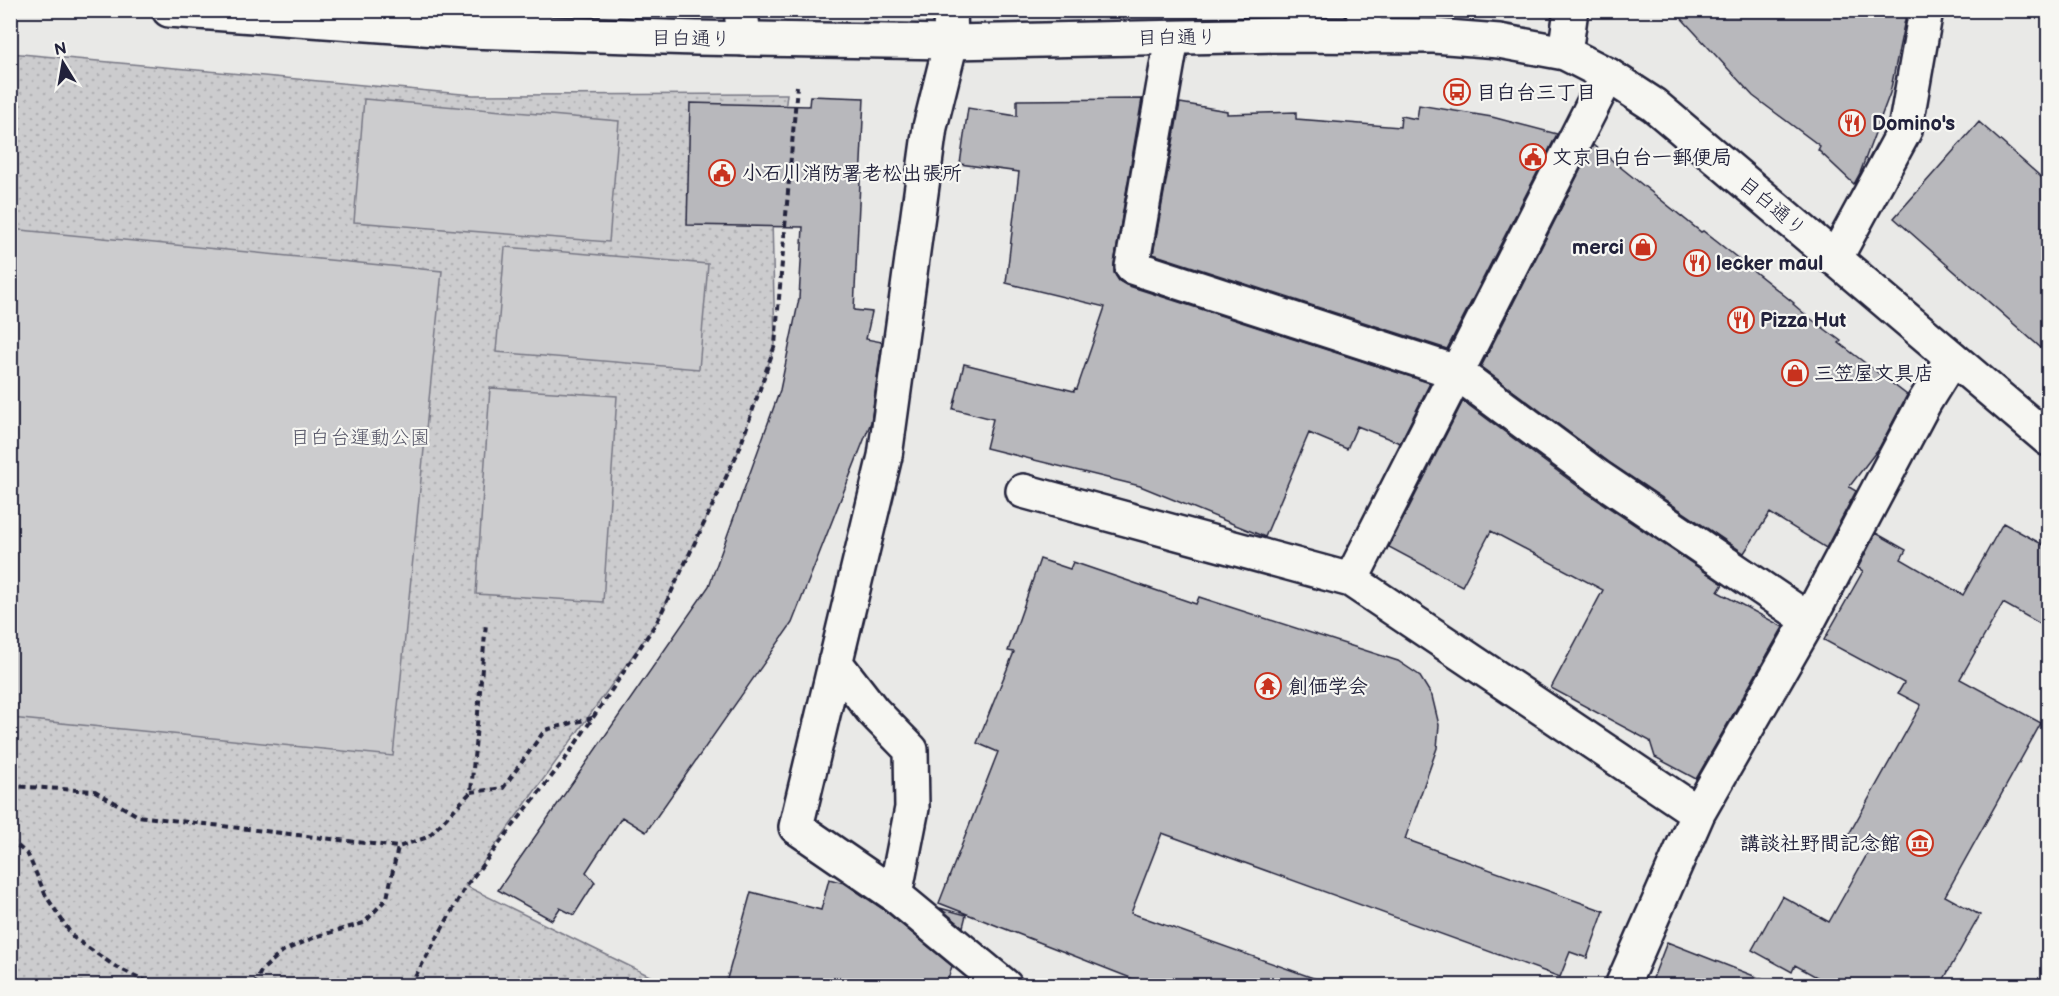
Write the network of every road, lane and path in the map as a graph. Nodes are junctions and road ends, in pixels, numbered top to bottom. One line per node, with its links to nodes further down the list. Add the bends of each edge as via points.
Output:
1 (169, 10): 4 (street, 目白通り)
2 (1571, 10): 9 (street)
3 (1926, 10): 12 (street, via 1905,130)
4 (465, 21): 6 (street, 目白通り)
5 (1365, 23): 8 (street, 目白通り); 9 (street, 目白通り)
6 (743, 25): 7 (street, 目白通り)
7 (951, 26): 8 (street, 目白通り); 20 (street, via 930,127 885,456)
8 (1172, 38): 14 (street, via 1132,267)
9 (1565, 53): 10 (street, 目白通り)
10 (1608, 75): 12 (street, 目白通り, via 1653,105); 14 (street)
11 (797, 86): 21 (path, via 775,345 740,450 657,622)
12 (1835, 258): 13 (street, 目白通り)
13 (1952, 358): 15 (street, 目白通り); 18 (street, via 1924,403)
14 (1456, 372): 17 (street); 18 (street, via 1598,477)
15 (2049, 440)
16 (1023, 491): 17 (street)
17 (1351, 580): 24 (street)
18 (1809, 620): 24 (street)
19 (486, 623): 23 (path)
20 (835, 662): 27 (street, via 873,711 911,750 912,808); 27 (street, via 796,827)
21 (593, 717): 23 (path, via 545,730 503,788); 30 (path, via 566,758 466,886)
22 (10, 786): 26 (path, via 94,791 138,816)
23 (471, 792): 26 (path, via 428,837)
24 (1698, 813): 32 (street)
25 (10, 839): 28 (path, via 28,855 46,896 73,937 116,967)
26 (398, 847): 29 (path, via 387,898 364,923 283,951 261,971)
27 (895, 896): 31 (street)
28 (157, 986)
29 (254, 986)
30 (410, 986)
31 (1005, 986)
32 (1622, 986)

